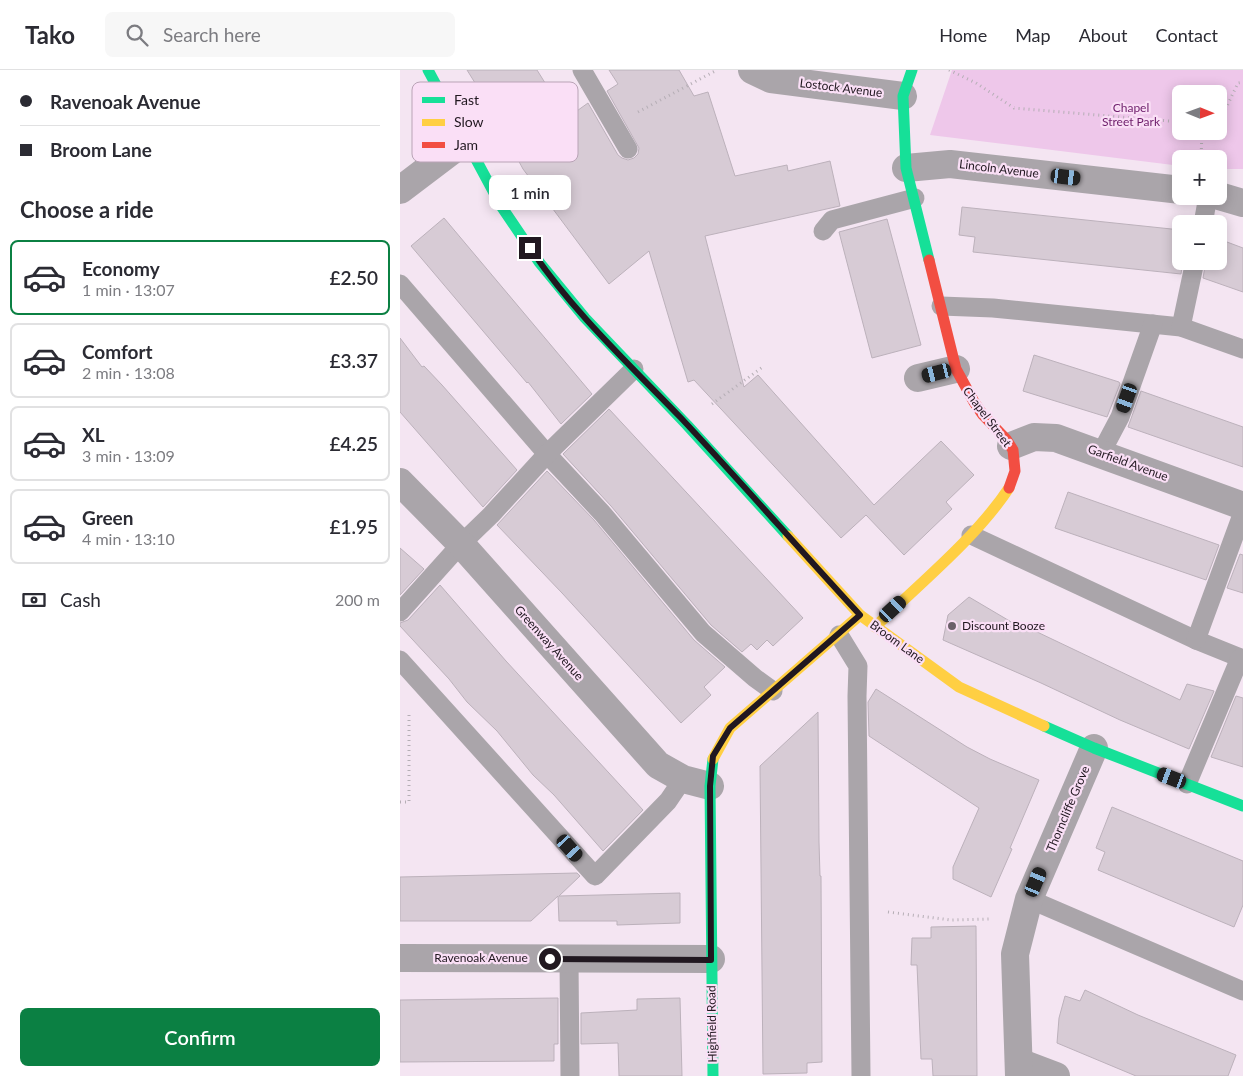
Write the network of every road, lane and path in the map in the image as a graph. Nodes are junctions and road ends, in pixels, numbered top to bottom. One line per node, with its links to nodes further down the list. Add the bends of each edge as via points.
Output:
1 (428, 70): 7 (street, Broom Lane)
2 (582, 70): 9 (lane)
3 (717, 70): 14 (path)
4 (912, 70): 10 (street, Chapel Street)
5 (950, 70): 13 (path, via 1014,108)
6 (766, 73): 10 (street, Lostock Avenue)
7 (435, 82)
8 (1243, 82): 12 (path, via 1238,83)
9 (595, 93): 11 (path); 14 (lane)
10 (903, 96): 18 (street, Chapel Street)
11 (578, 104)
12 (1228, 104)
13 (1172, 121)
14 (613, 125): 15 (lane)
15 (628, 148)
16 (437, 162): 20 (street)
17 (478, 162): 32 (street, Broom Lane, via 501,206 539,262 585,318)
18 (906, 168): 19 (street, Lincoln Avenue, via 950,164); 21 (street, Chapel Street)
19 (1172, 189)
20 (400, 190)
21 (915, 198): 24 (lane, via 832,220); 27 (street, Chapel Street)
22 (1227, 198): 23 (street)
23 (1243, 203)
24 (822, 231)
25 (1193, 270): 29 (lane)
26 (400, 284): 38 (lane)
27 (941, 306): 28 (lane); 33 (street, Chapel Street)
28 (1153, 324): 29 (lane); 37 (lane, via 1120,417)
29 (1181, 326): 30 (lane)
30 (1243, 349)
31 (764, 366): 35 (path)
32 (634, 369): 38 (lane); 45 (street, Broom Lane)
33 (956, 369): 34 (street); 36 (street, Chapel Street, via 964,389)
34 (918, 378)
35 (710, 406)
36 (1011, 446): 37 (street, Garfield Avenue, via 1034,437 1056,438); 42 (street, Chapel Street, via 1015,463 1013,479)
37 (1101, 453): 40 (street, Garfield Avenue)
38 (548, 454): 43 (lane); 52 (lane, via 703,633)
39 (400, 482): 43 (street, Greenway Avenue)
40 (1243, 506)
41 (1243, 512): 48 (lane)
42 (971, 535): 46 (street, Chapel Street); 48 (lane)
43 (461, 544): 44 (lane); 54 (street, Greenway Avenue, via 658,765)
44 (400, 612)
45 (860, 615): 46 (street, Broom Lane); 47 (street, Highfield Road)
46 (875, 627): 53 (street, Broom Lane, via 959,687)
47 (839, 635): 52 (street, Highfield Road); 59 (lane, via 858,666)
48 (1196, 640): 49 (lane)
49 (1241, 659): 55 (lane)
50 (400, 660): 51 (lane)
51 (418, 678): 54 (lane, via 595,876 668,802); 57 (path, via 409,699 409,802)
52 (773, 691): 56 (street, Highfield Road, via 730,728 713,756)
53 (1094, 748): 55 (street, Broom Lane); 60 (street, Thorncliffe Grove)
54 (683, 779): 56 (street, Greenway Avenue)
55 (1187, 784): 58 (street, Broom Lane)
56 (710, 786): 63 (street, Highfield Road)
57 (400, 802)
58 (1243, 806)
59 (859, 908): 60 (path, via 952,920 991,918); 68 (lane)
60 (1027, 909): 64 (lane); 65 (street, Thorncliffe Grove, via 1015,954)
61 (400, 958): 62 (street, Ravenoak Avenue)
62 (569, 959): 63 (street, Ravenoak Avenue); 66 (lane)
63 (711, 960): 67 (street, Highfield Road)
64 (1243, 991)
65 (1019, 1069): 69 (street)
66 (570, 1076)
67 (713, 1076)
68 (861, 1076)
69 (1056, 1076)

